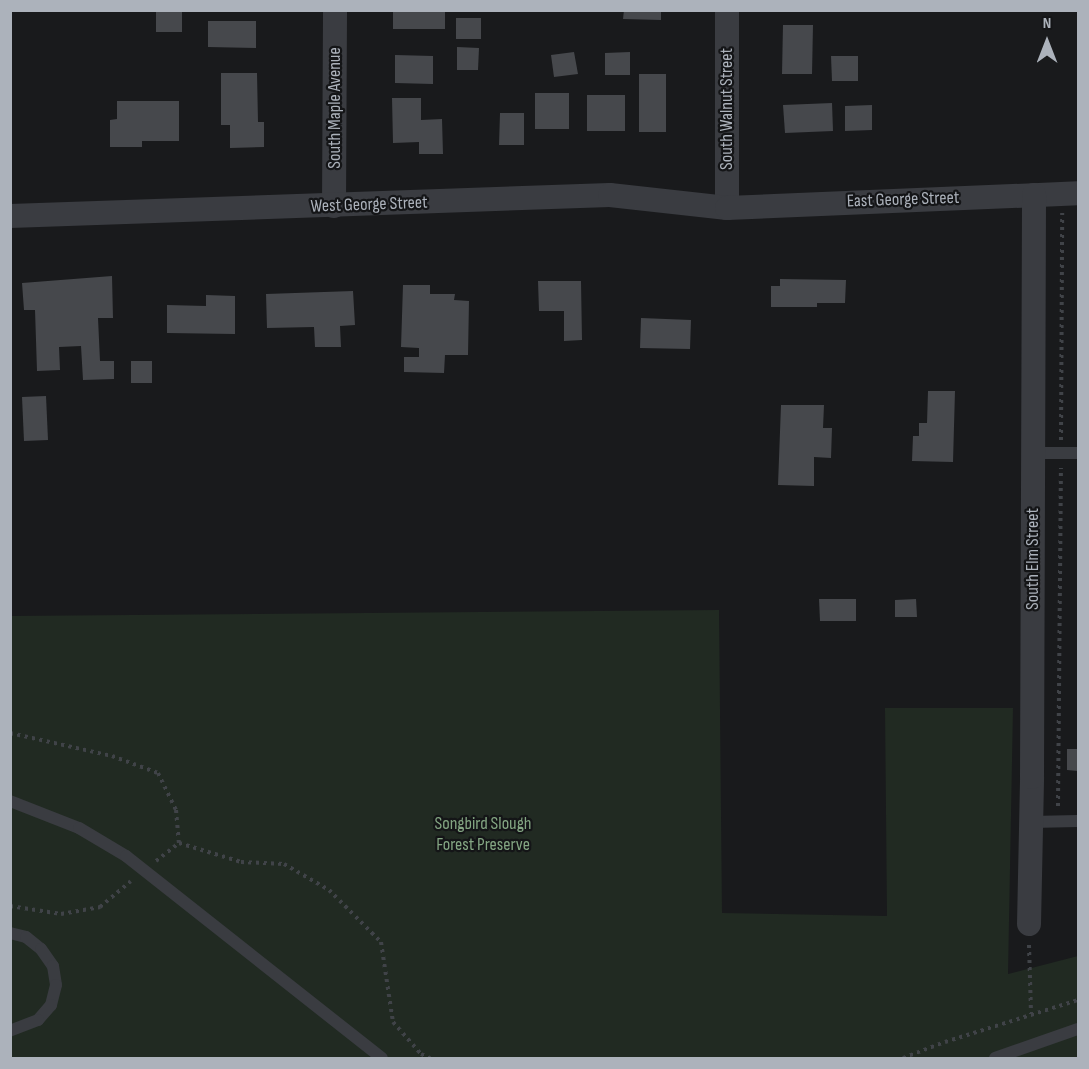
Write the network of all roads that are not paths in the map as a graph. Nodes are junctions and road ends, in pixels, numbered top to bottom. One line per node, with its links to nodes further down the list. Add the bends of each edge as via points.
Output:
1 (335, 10): 5 (street, South Maple Avenue)
2 (727, 10): 6 (street, South Walnut Street)
3 (1070, 194): 4 (street, East George Street)
4 (1034, 195): 6 (street, East George Street); 8 (street, South Elm Street)
5 (334, 207): 6 (street, West George Street, via 610,195); 7 (street, West George Street)
6 (727, 208)
7 (10, 216)
8 (1033, 453): 9 (lane); 12 (street, South Elm Street)
9 (1078, 453)
10 (10, 801): 17 (lane, via 79,828 126,856)
11 (1078, 821): 12 (lane)
12 (1031, 822): 13 (street, South Elm Street)
13 (1029, 924)
14 (10, 933): 16 (lane, via 26,937 41,949 54,966 56,985 51,1005 38,1020)
15 (1078, 1029): 18 (lane)
16 (10, 1031)
17 (382, 1059)
18 (995, 1059)

